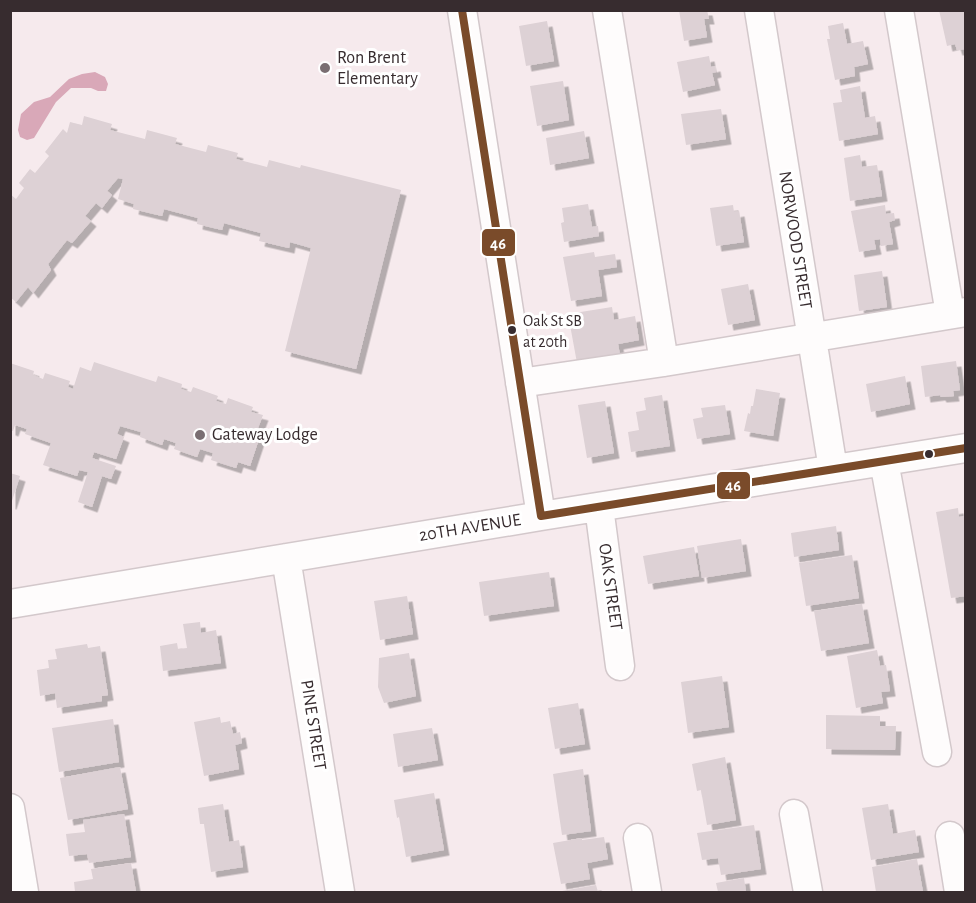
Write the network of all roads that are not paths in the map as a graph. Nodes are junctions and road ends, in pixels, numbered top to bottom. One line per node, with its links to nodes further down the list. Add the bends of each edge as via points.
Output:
1 (462, 10): 8 (street)
2 (607, 10): 7 (street)
3 (759, 10): 6 (street, NORWOOD STREET)
4 (899, 10): 5 (street)
5 (958, 313): 6 (street)
6 (811, 338): 7 (street); 11 (street, NORWOOD STREET)
7 (664, 362): 8 (street)
8 (520, 383): 13 (street)
9 (966, 448): 10 (street, 20TH AVENUE)
10 (884, 461): 11 (street, 20TH AVENUE); 17 (street)
11 (832, 469): 12 (street, 20TH AVENUE)
12 (599, 507): 13 (street, 20TH AVENUE); 16 (street, OAK STREET)
13 (541, 516): 14 (street, 20TH AVENUE)
14 (286, 558): 15 (street, 20TH AVENUE); 23 (street, PINE STREET)
15 (10, 604)
16 (621, 666)
17 (937, 752)
18 (10, 808): 22 (street)
19 (794, 814): 25 (street)
20 (950, 836): 26 (street)
21 (638, 838): 24 (street)
22 (24, 892)
23 (340, 892)
24 (647, 892)
25 (808, 892)
26 (959, 892)

